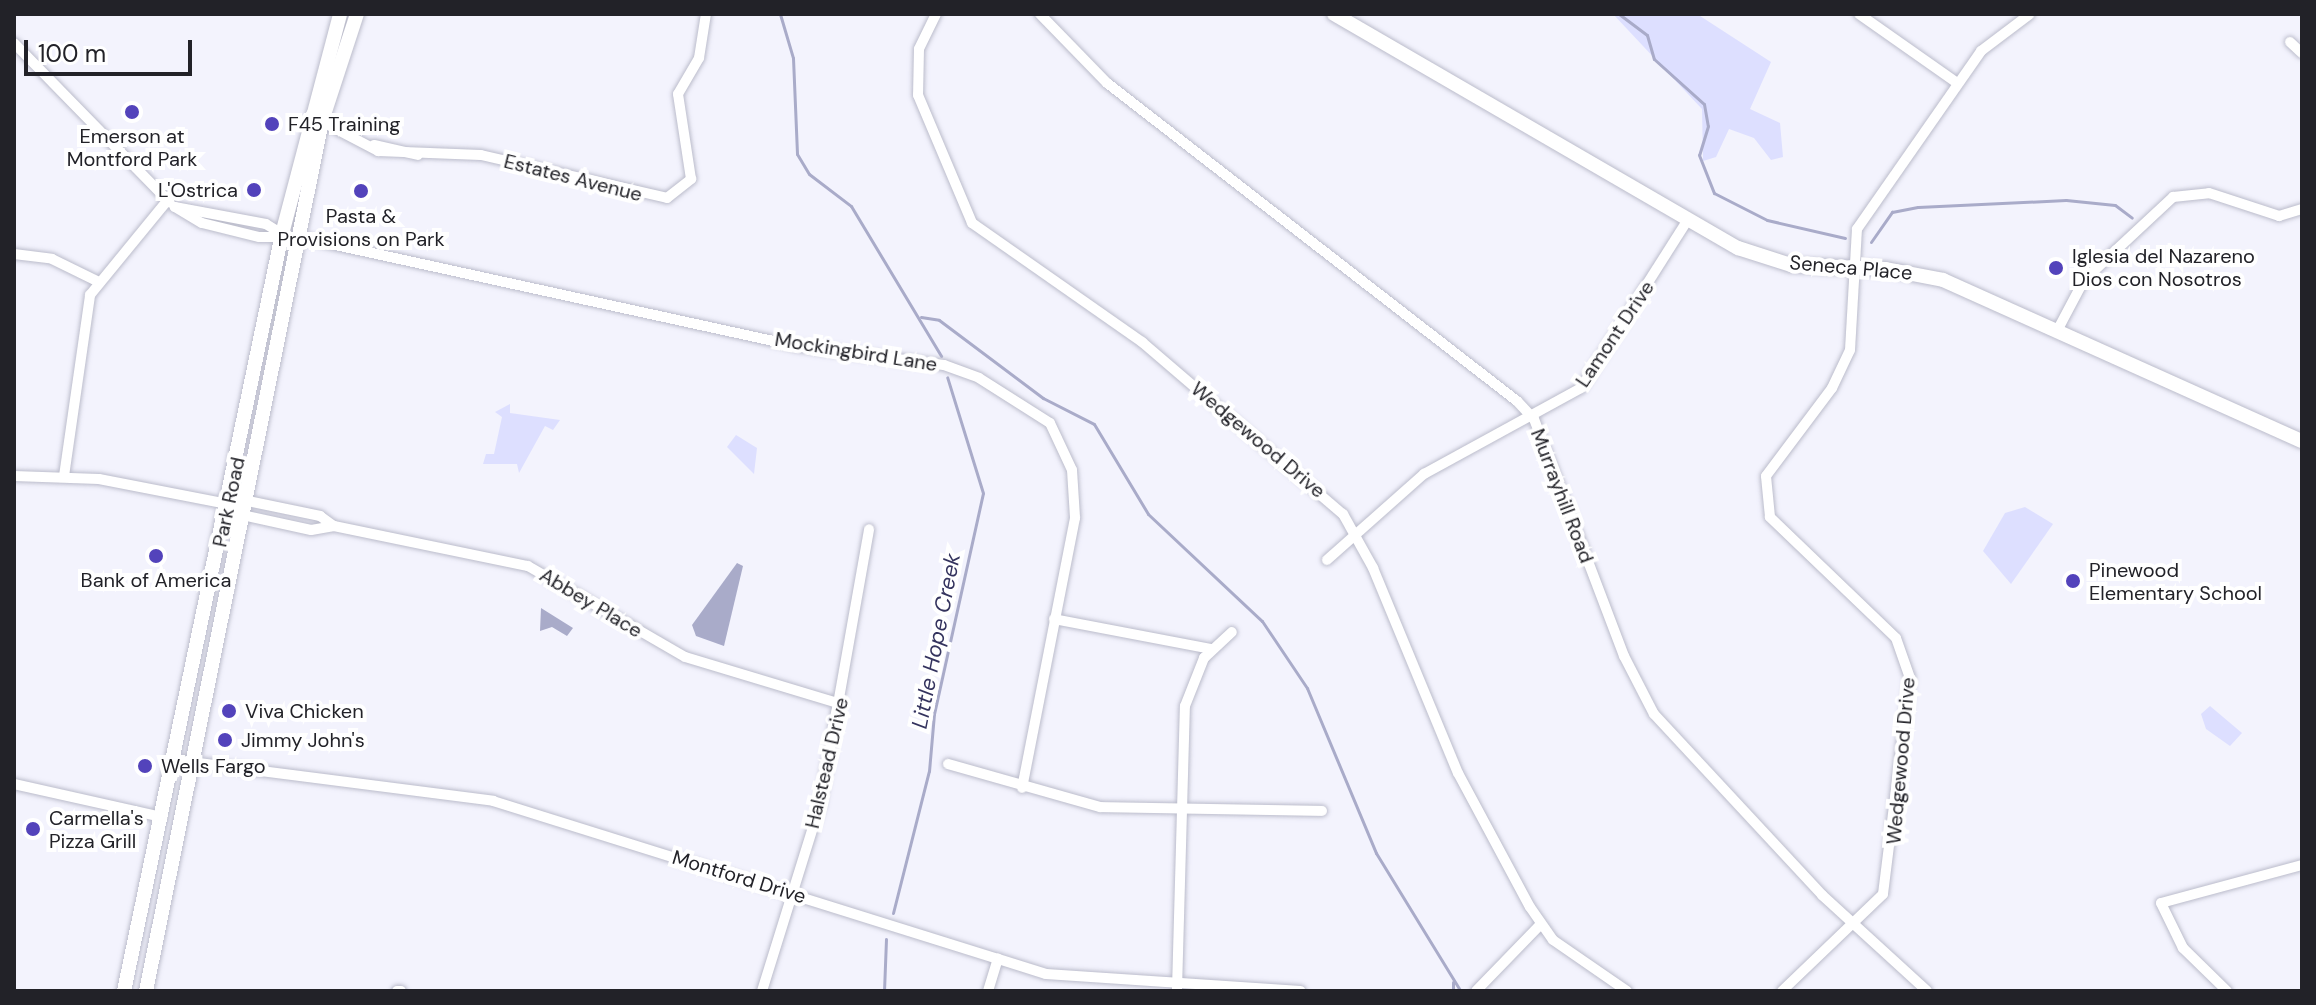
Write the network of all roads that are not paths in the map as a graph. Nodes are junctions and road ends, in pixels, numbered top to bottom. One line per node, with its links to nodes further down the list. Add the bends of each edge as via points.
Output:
1 (340, 14): 13 (main road, Park Road)
2 (357, 14): 13 (main road, Park Road)
3 (706, 14): 13 (street, Estates Avenue, via 699,58 678,94 692,170 679,194 655,198 481,155 418,155 374,145)
4 (936, 14): 30 (street, Wedgewood Drive, via 919,49 918,95 972,223 1142,342 1315,486)
5 (1040, 14): 23 (street, Murrayhill Road, via 1107,83 1488,371)
6 (1334, 14): 16 (main road, Seneca Place)
7 (1859, 14): 12 (street)
8 (2030, 14): 12 (street, Wedgewood Drive, via 1989,44)
9 (2290, 42): 11 (street)
10 (14, 43): 14 (street)
11 (2302, 53)
12 (1957, 83): 20 (street, Wedgewood Drive, via 1857,229)
13 (316, 119): 17 (main road, Park Road); 18 (main road, Park Road)
14 (171, 204): 17 (street, Mockingbird Lane, via 254,221); 21 (street)
15 (2302, 209): 22 (street, via 2279,216 2209,193 2173,197 2084,280)
16 (1687, 221): 20 (main road, Seneca Place, via 1770,259); 23 (street, Lamont Drive, via 1594,373 1567,401)
17 (282, 234): 18 (street, Mockingbird Lane); 27 (main road, Park Road)
18 (299, 237): 28 (main road, Park Road); 32 (street, Mockingbird Lane, via 979,378 1050,423 1065,444 1075,518)
19 (14, 254): 21 (street, via 52,259)
20 (1856, 268): 22 (main road, Seneca Place, via 1943,280); 47 (street, Wedgewood Drive, via 1856,326 1844,367 1768,470 1763,494 1770,517 1896,638 1909,664 1891,870 1883,894)
21 (97, 281): 26 (street, via 82,333)
22 (2057, 331): 24 (main road, Seneca Place)
23 (1534, 419): 30 (street, Lamont Drive, via 1424,474); 47 (street, Murrayhill Road, via 1624,656 1654,714)
24 (2302, 441)
25 (14, 476): 26 (street)
26 (64, 476): 27 (street)
27 (228, 504): 28 (street); 36 (main road, Park Road)
28 (243, 508): 35 (street, Abbey Place, via 318,531 334,526 528,566 685,657); 37 (main road, Park Road)
29 (869, 529): 35 (street, Halstead Drive)
30 (1356, 534): 31 (street, Lamont Drive); 46 (street, Wedgewood Drive, via 1458,773)
31 (1327, 560)
32 (1054, 619): 34 (street); 40 (street, Mockingbird Lane)
33 (1232, 632): 34 (street)
34 (1212, 649): 41 (street, via 1185,706)
35 (841, 704): 45 (street, Halstead Drive)
36 (175, 760): 37 (street, Montford Drive); 43 (main road, Park Road)
37 (192, 763): 45 (street, Montford Drive, via 493,801); 51 (main road, Park Road)
38 (948, 764): 40 (street)
39 (14, 784): 43 (street)
40 (1022, 788): 41 (street, via 1100,807)
41 (1182, 808): 42 (street); 49 (street)
42 (1322, 811)
43 (162, 817): 50 (main road, Park Road)
44 (2302, 865): 59 (street, via 2161,903 2183,948)
45 (792, 893): 48 (street, Montford Drive); 52 (street, Halstead Drive)
46 (1541, 924): 55 (street); 56 (street, Wedgewood Drive, via 1575,959)
47 (1855, 927): 57 (street, Wedgewood Drive); 58 (street, Murrayhill Road)
48 (998, 959): 49 (street, Montford Drive, via 1088,982); 53 (street)
49 (1177, 988): 54 (street, Montford Drive)
50 (124, 991)
51 (146, 991)
52 (762, 991)
53 (988, 991)
54 (1300, 991)
55 (1476, 991)
56 (1627, 991)
57 (1782, 991)
58 (1927, 991)
59 (2227, 991)

